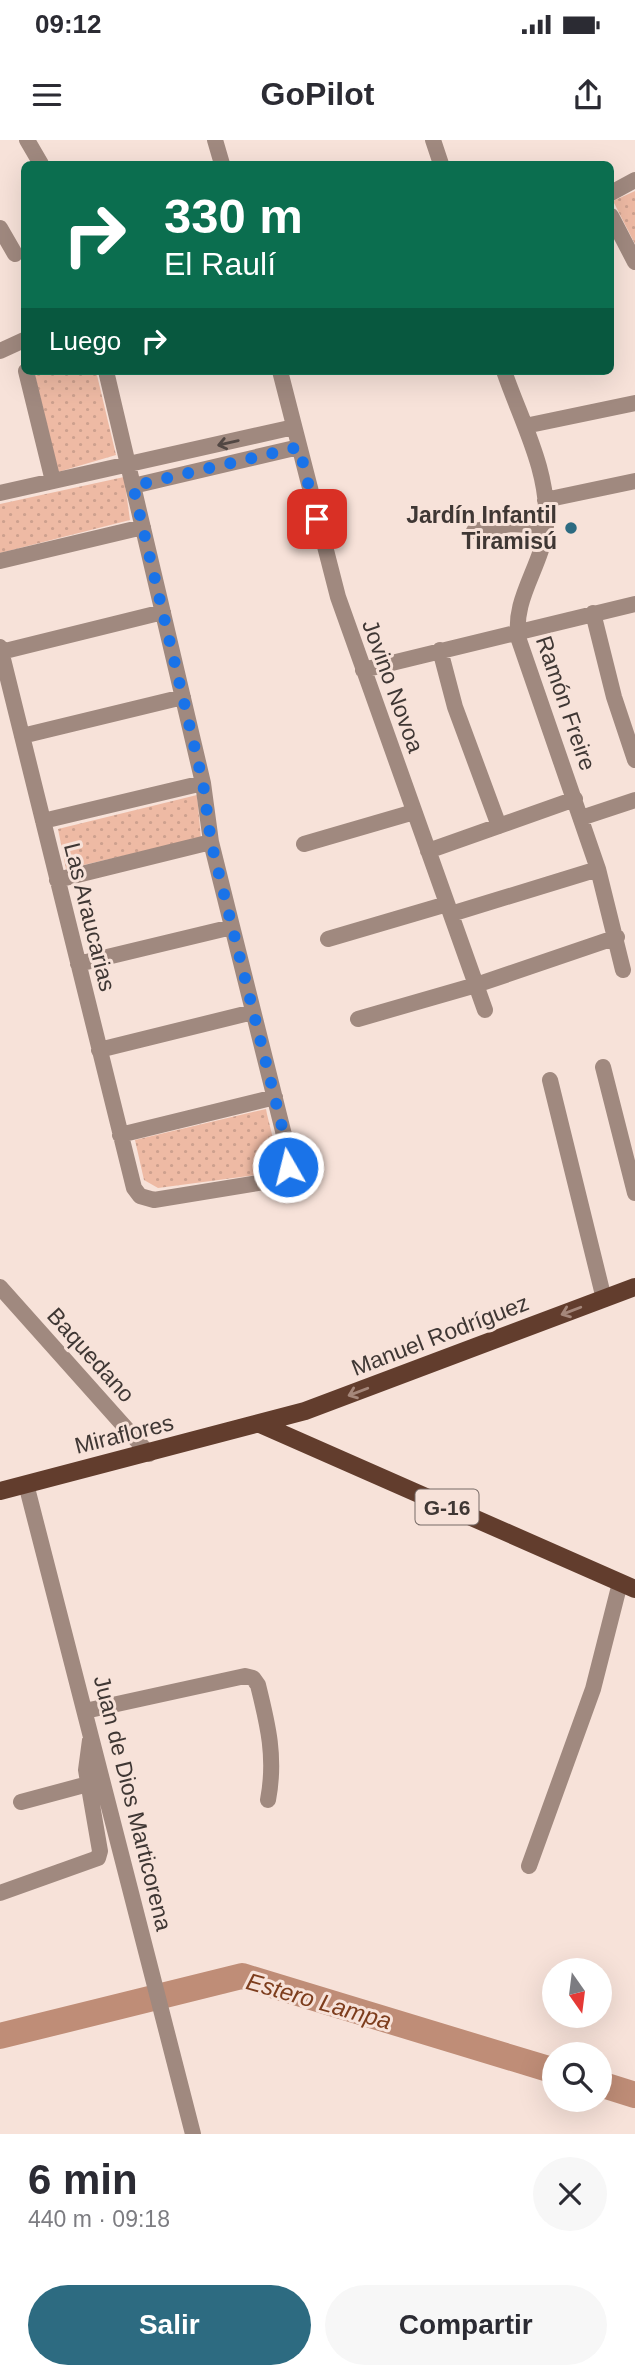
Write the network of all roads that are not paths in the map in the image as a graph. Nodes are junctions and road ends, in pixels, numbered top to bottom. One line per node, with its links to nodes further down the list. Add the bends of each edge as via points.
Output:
1 (27, 140): 4 (street)
2 (215, 140): 5 (street)
3 (433, 140): 6 (street)
4 (39, 161)
5 (221, 161)
6 (440, 161)
7 (635, 180): 8 (street)
8 (614, 191)
9 (614, 222): 12 (street)
10 (0, 228): 11 (street)
11 (15, 254)
12 (635, 262)
13 (21, 342): 14 (street)
14 (0, 351)
15 (27, 375): 24 (street)
16 (107, 375): 23 (street)
17 (281, 375): 21 (street, Jovino Novoa)
18 (506, 375): 20 (street, Ramón Freire)
19 (635, 403): 20 (street)
20 (525, 426): 28 (street, Ramón Freire)
21 (294, 427): 22 (street, Jovino Novoa); 23 (street, one-way to 23)
22 (299, 447): 26 (street); 39 (street, Jovino Novoa, via 335,587)
23 (128, 466): 24 (street); 26 (street)
24 (53, 481): 27 (street)
25 (635, 481): 28 (street)
26 (133, 486): 30 (street)
27 (0, 493)
28 (545, 500): 29 (street, Ramón Freire)
29 (546, 526): 31 (street, via 511,524); 36 (street, Ramón Freire, via 520,606)
30 (143, 527): 32 (street); 34 (street)
31 (474, 531)
32 (0, 561)
33 (635, 604): 35 (street)
34 (163, 612): 37 (street); 40 (street)
35 (593, 613): 36 (street); 42 (street)
36 (517, 631): 38 (street); 44 (street, Ramón Freire)
37 (1, 649): 41 (street, Las Araucarias)
38 (440, 650): 39 (street); 49 (street, via 455,706)
39 (363, 670): 46 (street, Jovino Novoa)
40 (183, 697): 41 (street); 43 (street)
41 (22, 736): 48 (street, Las Araucarias)
42 (635, 760)
43 (203, 783): 48 (street); 50 (street)
44 (575, 799): 47 (street, Ramón Freire); 49 (street)
45 (635, 800): 47 (street)
46 (414, 812): 51 (street); 52 (street, Jovino Novoa)
47 (581, 818): 53 (street, Ramón Freire)
48 (43, 821): 54 (street, Las Araucarias)
49 (499, 826): 52 (street)
50 (211, 842): 54 (street); 56 (street)
51 (304, 844)
52 (428, 850): 55 (street, Jovino Novoa)
53 (598, 869): 55 (street); 57 (street, Ramón Freire)
54 (57, 880): 59 (street, Las Araucarias)
55 (449, 909): 58 (street); 61 (street, Jovino Novoa)
56 (232, 927): 59 (street); 63 (street)
57 (617, 937): 60 (street, Ramón Freire); 61 (street)
58 (328, 939)
59 (78, 964): 65 (street, Las Araucarias)
60 (623, 970)
61 (476, 985): 62 (street, Jovino Novoa); 64 (street)
62 (485, 1010)
63 (253, 1012): 65 (street); 68 (street)
64 (358, 1019)
65 (99, 1050): 69 (street, Las Araucarias)
66 (603, 1067): 70 (street)
67 (550, 1080): 73 (street)
68 (275, 1097): 69 (street); 69 (street, Las Araucarias, via 289,1155 286,1172 270,1181 154,1200 140,1196 132,1183)
69 (120, 1135)
70 (635, 1193)
71 (0, 1287): 75 (street, Baquedano)
72 (635, 1287): 73 (main road, Manuel Rodríguez)
73 (604, 1299): 74 (main road, Manuel Rodríguez, one-way to 74, via 342,1398)
74 (260, 1424): 75 (main road, Miraflores); 78 (main road, G-16)
75 (149, 1454): 76 (main road, Miraflores)
76 (26, 1484): 77 (main road, Miraflores); 79 (street, Juan de Dios Marticorena)
77 (0, 1490)
78 (628, 1586): 84 (street)
79 (85, 1711): 80 (street, Juan de Dios Marticorena); 82 (street, via 245,1676 253,1678 272,1745)
80 (92, 1735): 81 (street); 86 (street, Juan de Dios Marticorena)
81 (88, 1784): 83 (street); 85 (street, via 98,1858)
82 (268, 1800)
83 (20, 1802)
84 (529, 1866)
85 (0, 1894)
86 (194, 2134)

